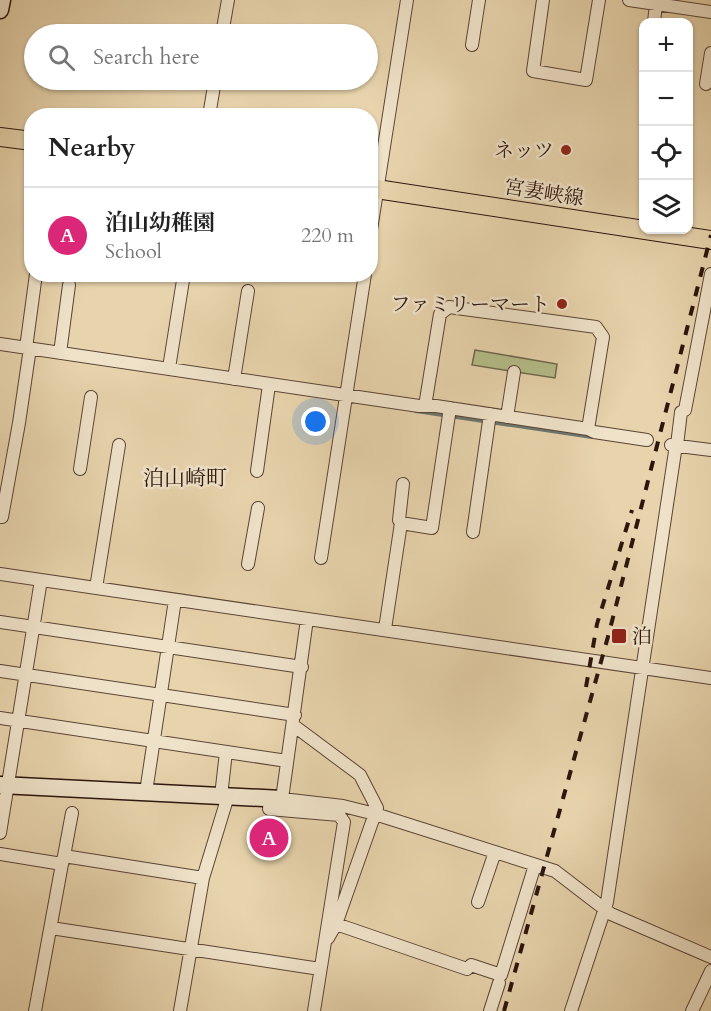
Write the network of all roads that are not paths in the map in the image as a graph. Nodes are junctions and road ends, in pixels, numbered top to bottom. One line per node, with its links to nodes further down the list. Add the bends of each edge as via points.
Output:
1 (2, 0): 9 (street)
2 (228, 0): 12 (street)
3 (407, 0): 20 (street)
4 (479, 0): 13 (street)
5 (543, 0): 6 (street, via 533,70 586,80)
6 (598, 0)
7 (629, 0): 8 (street)
8 (656, 4): 10 (street); 11 (street)
9 (0, 10)
10 (711, 12)
11 (654, 18)
12 (224, 24)
13 (472, 45)
14 (711, 53): 15 (street)
15 (706, 84)
16 (213, 90): 17 (street)
17 (210, 108)
18 (0, 136): 19 (main road)
19 (24, 140)
20 (378, 165)
21 (378, 189): 22 (main road, 宮妻峡線)
22 (711, 240)
23 (711, 274): 45 (street, via 685,411 681,412)
24 (35, 282): 30 (street)
25 (183, 282): 32 (street)
26 (363, 282): 37 (street)
27 (69, 285): 31 (street)
28 (248, 291): 34 (street)
29 (0, 344): 30 (street)
30 (28, 351): 31 (street); 51 (street)
31 (60, 353): 32 (street)
32 (169, 368): 34 (street)
33 (514, 372): 40 (street)
34 (234, 379): 35 (street)
35 (269, 385): 37 (street); 48 (street)
36 (91, 397): 47 (street)
37 (345, 399): 38 (street); 54 (street)
38 (426, 406): 39 (street); 42 (street, via 440,314 449,307 596,327 603,337)
39 (449, 414): 41 (street); 52 (street, via 432,528)
40 (507, 417): 41 (street); 42 (street)
41 (489, 420): 53 (street)
42 (588, 429): 43 (street)
43 (647, 440)
44 (119, 445): 58 (street)
45 (674, 445): 46 (street); 66 (street)
46 (711, 450)
47 (80, 469)
48 (258, 471)
49 (403, 484): 52 (street)
50 (258, 508): 55 (street)
51 (2, 517)
52 (401, 523): 63 (street)
53 (473, 532)
54 (321, 558)
55 (249, 564)
56 (0, 574): 57 (street)
57 (41, 580): 58 (street); 62 (street)
58 (96, 588): 59 (street)
59 (175, 600): 60 (street); 64 (street)
60 (307, 619): 63 (street); 65 (street)
61 (0, 622): 62 (street)
62 (34, 627): 64 (street); 68 (street)
63 (385, 629): 66 (street)
64 (167, 647): 65 (street); 70 (street)
65 (302, 667): 72 (street)
66 (642, 667): 69 (street); 90 (street)
67 (0, 671): 68 (street)
68 (27, 675): 70 (street); 73 (street)
69 (711, 678)
70 (160, 694): 72 (street); 74 (street)
71 (0, 718): 73 (street)
72 (294, 720): 76 (street); 82 (street, via 360,775 377,808)
73 (20, 721): 74 (street); 77 (street)
74 (153, 741): 75 (street); 78 (street)
75 (226, 752): 76 (street); 79 (street)
76 (288, 761): 80 (street)
77 (4, 786): 78 (street); 83 (street)
78 (146, 792): 79 (street)
79 (224, 796): 80 (street); 88 (street)
80 (276, 798): 82 (street); 93 (street, via 269,809 339,815 344,822)
81 (72, 813): 86 (street)
82 (375, 814): 84 (street); 91 (street)
83 (0, 833)
84 (495, 852): 87 (street); 89 (street)
85 (0, 854): 86 (street)
86 (63, 860): 88 (street); 92 (street)
87 (534, 865): 90 (street, via 563,876); 91 (street, via 501,975)
88 (202, 878): 94 (street)
89 (478, 902)
90 (605, 909): 95 (street); 103 (street)
91 (336, 924): 93 (street)
92 (51, 928): 94 (street); 99 (street)
93 (324, 944): 96 (street)
94 (190, 950): 96 (street); 100 (street)
95 (711, 957)
96 (320, 969): 101 (street)
97 (711, 971): 104 (street)
98 (499, 983): 102 (street)
99 (35, 1011)
100 (180, 1011)
101 (314, 1011)
102 (490, 1011)
103 (571, 1011)
104 (692, 1011)

